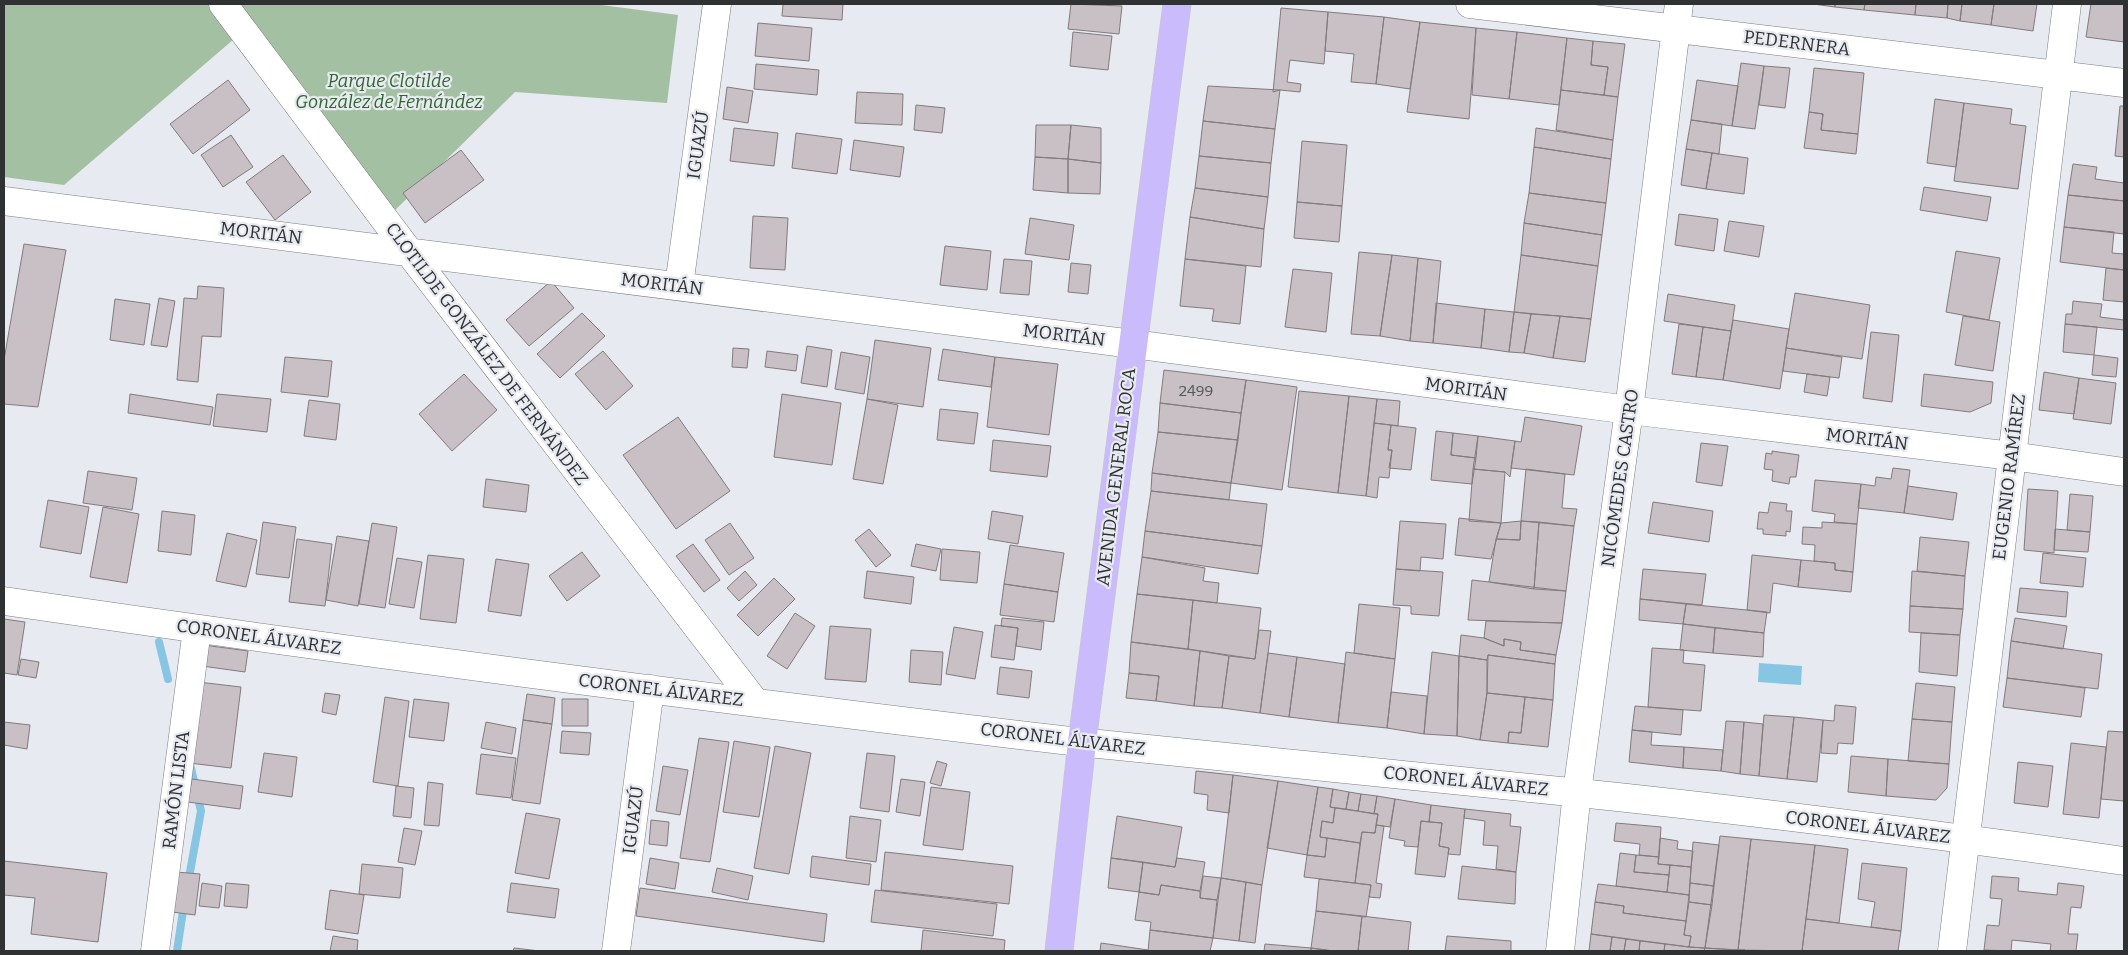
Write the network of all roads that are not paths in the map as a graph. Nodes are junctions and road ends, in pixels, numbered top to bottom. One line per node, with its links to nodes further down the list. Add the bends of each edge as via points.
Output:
1 (223, 4): 10 (street, CLOTILDE GONZÁLEZ DE FERNÁNDEZ)
2 (717, 4): 11 (street, IGUAZÚ)
3 (1177, 4): 12 (main road, AVENIDA GENERAL ROCA)
4 (1470, 4): 6 (street, PEDERNERA)
5 (2066, 4): 7 (street, EUGENIO RAMÍREZ)
6 (1677, 16): 7 (street, PEDERNERA); 13 (street, NICÓMEDES CASTRO)
7 (2057, 75): 8 (street, PEDERNERA); 14 (street, EUGENIO RAMÍREZ)
8 (2124, 83)
9 (4, 201): 10 (street, MORITÁN)
10 (409, 252): 11 (street, MORITÁN); 19 (street, CLOTILDE GONZÁLEZ DE FERNÁNDEZ)
11 (679, 286): 12 (street, MORITÁN)
12 (1133, 344): 13 (street, MORITÁN); 20 (main road, AVENIDA GENERAL ROCA)
13 (1629, 410): 14 (street, MORITÁN); 21 (street, NICÓMEDES CASTRO)
14 (2012, 456): 15 (street, MORITÁN); 22 (street, EUGENIO RAMÍREZ)
15 (2124, 472)
16 (4, 601): 17 (street, CORONEL ÁLVAREZ)
17 (197, 629): 18 (street, CORONEL ÁLVAREZ); 24 (street, RAMÓN LISTA)
18 (650, 689): 19 (street, CORONEL ÁLVAREZ); 25 (street, IGUAZÚ)
19 (755, 702): 20 (street, CORONEL ÁLVAREZ)
20 (1082, 742): 21 (street, CORONEL ÁLVAREZ); 26 (main road, AVENIDA GENERAL ROCA)
21 (1577, 792): 22 (street, CORONEL ÁLVAREZ); 27 (street, NICÓMEDES CASTRO)
22 (1965, 838): 23 (street, CORONEL ÁLVAREZ); 28 (street, EUGENIO RAMÍREZ)
23 (2124, 861)
24 (155, 951)
25 (616, 951)
26 (1059, 951)
27 (1560, 951)
28 (1952, 951)

